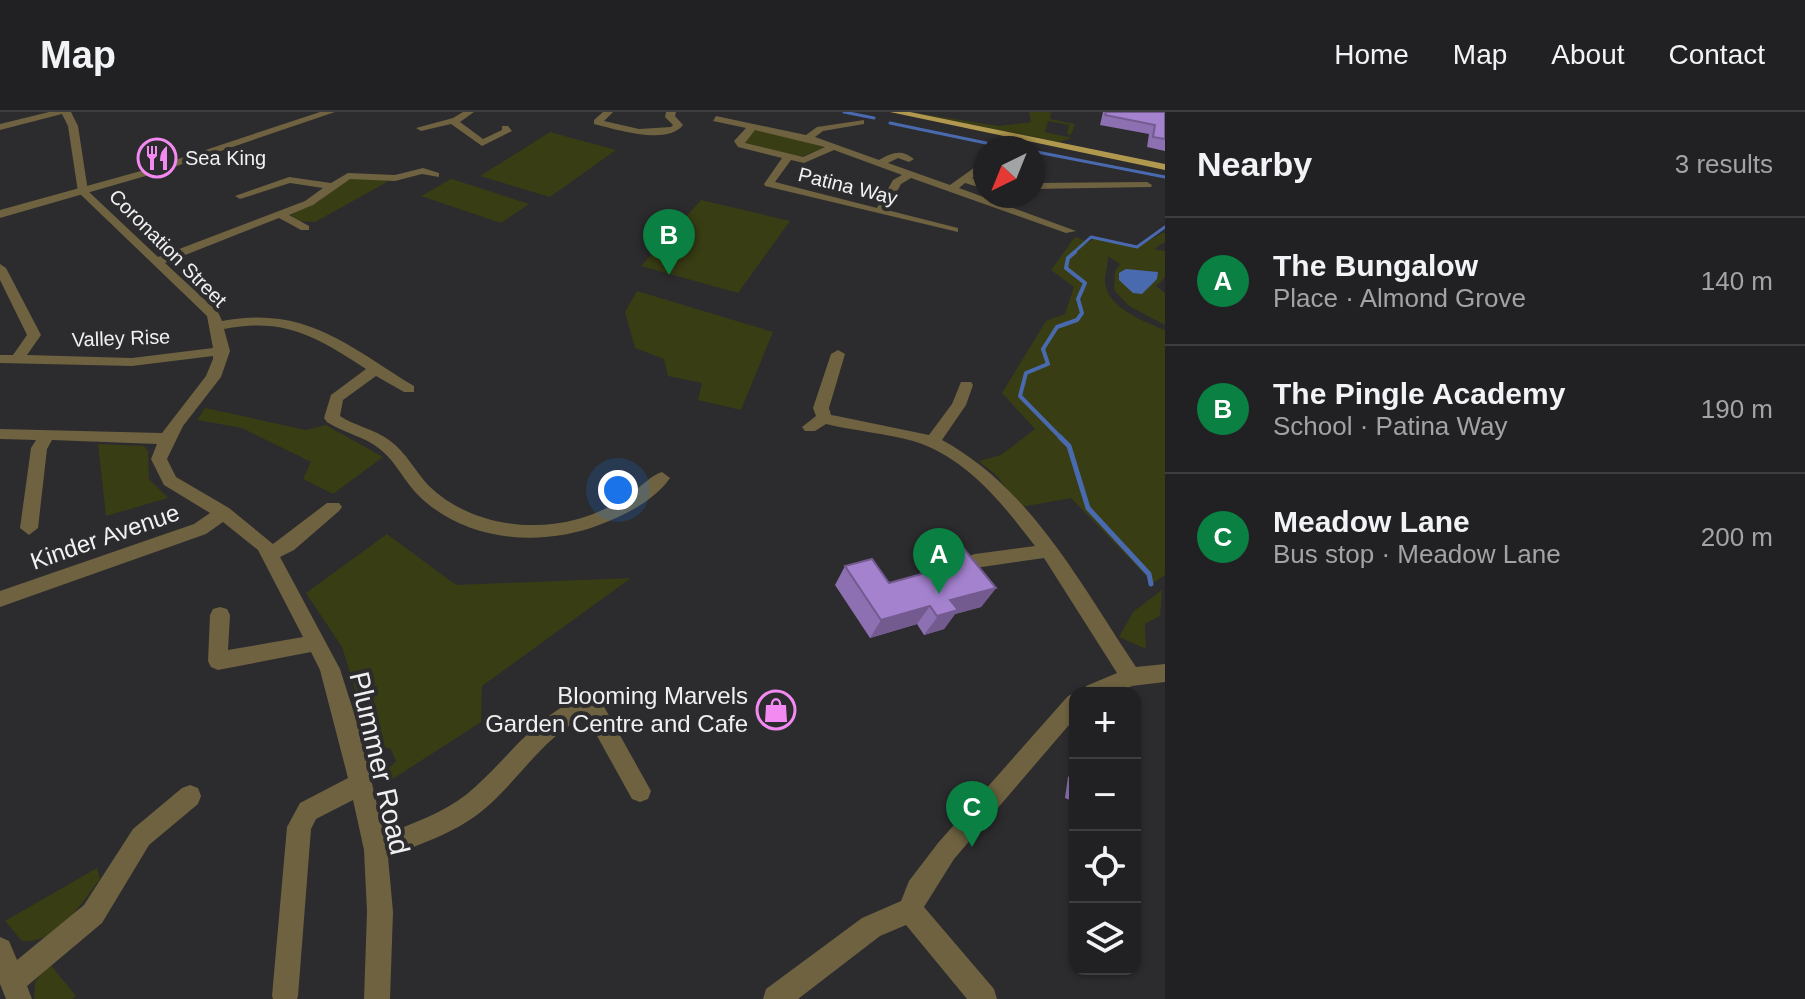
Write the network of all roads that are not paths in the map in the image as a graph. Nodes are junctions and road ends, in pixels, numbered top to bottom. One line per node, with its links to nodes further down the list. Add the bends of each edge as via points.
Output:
1 (60, 112): 11 (street)
2 (66, 112): 38 (street)
3 (330, 112): 38 (street)
4 (469, 112): 12 (street)
5 (608, 112): 6 (street, via 597,122 639,132 674,130 678,125)
6 (671, 112)
7 (895, 112): 17 (main road)
8 (0, 117): 11 (street)
9 (840, 117): 18 (street, via 856,123 820,129)
10 (716, 119): 13 (street)
11 (16, 120): 14 (street)
12 (454, 121): 15 (street); 16 (street, via 482,143 502,135)
13 (753, 126): 18 (street); 23 (street, via 741,145)
14 (0, 127)
15 (421, 128)
16 (505, 128)
17 (984, 136)
18 (808, 138): 19 (street)
19 (833, 147): 23 (street, via 808,159); 26 (street)
20 (1045, 148): 27 (main road)
21 (886, 150): 22 (street)
22 (897, 154): 24 (street); 26 (street)
23 (788, 157): 40 (street, Patina Way, via 769,184)
24 (909, 159)
25 (364, 162): 29 (street)
26 (879, 164): 31 (street)
27 (1165, 167)
28 (973, 172): 32 (street)
29 (360, 174): 30 (street); 36 (street)
30 (435, 175)
31 (909, 175): 37 (street); 40 (street, via 897,182)
32 (963, 179): 33 (street); 37 (street)
33 (973, 182)
34 (1045, 185): 35 (street)
35 (1147, 185)
36 (329, 186): 39 (street, via 289,180); 42 (street, via 309,203)
37 (951, 189): 45 (street)
38 (83, 192): 41 (street); 46 (street, Coronation Street)
39 (240, 196)
40 (880, 212): 44 (street, Patina Way)
41 (0, 214)
42 (279, 214): 43 (street); 46 (street)
43 (305, 228)
44 (954, 230)
45 (1072, 232)
46 (156, 262): 48 (street, Coronation Street, via 213,315)
47 (0, 269): 51 (street, via 34,335)
48 (218, 326): 49 (street, Coronation Street); 53 (street, via 246,313 283,320)
49 (223, 351): 51 (street, Valley Rise, via 132,362); 58 (street, via 201,397)
50 (838, 354): 59 (street, via 817,423)
51 (19, 357): 52 (street, Valley Rise)
52 (0, 359)
53 (376, 369): 55 (street); 60 (street, via 336,398 332,418 386,445 431,497 475,521 548,533 586,526 624,509)
54 (966, 385): 59 (street, via 959,405)
55 (409, 389)
56 (0, 434): 57 (street)
57 (48, 435): 58 (street); 63 (street, via 39,448)
58 (167, 439): 62 (street, Plummer Road, via 159,459 170,481)
59 (932, 442): 64 (street, via 982,472)
60 (662, 478)
61 (333, 507): 65 (street)
62 (223, 513): 65 (street, Plummer Road); 67 (street, Kinder Avenue, via 200,529)
63 (29, 528)
64 (1046, 551): 66 (street); 71 (street)
65 (269, 554): 69 (street, Plummer Road)
66 (975, 561)
67 (0, 599)
68 (220, 615): 69 (street, via 218,661)
69 (315, 643): 74 (street, Plummer Road, via 338,691)
70 (1165, 673): 71 (street)
71 (1131, 677): 72 (street)
72 (1107, 687)
73 (1069, 710): 78 (street, via 946,851)
74 (359, 785): 77 (street, Plummer Road); 81 (street, via 308,811 299,827)
75 (640, 791): 77 (street, via 595,710 585,706 541,731 474,803)
76 (190, 796): 80 (street, via 141,837 93,914)
77 (376, 850): 82 (street, Plummer Road)
78 (910, 910): 83 (street, via 871,927); 84 (street)
79 (0, 950): 80 (street)
80 (16, 990)
81 (285, 996)
82 (377, 999)
83 (776, 999)
84 (984, 999)

